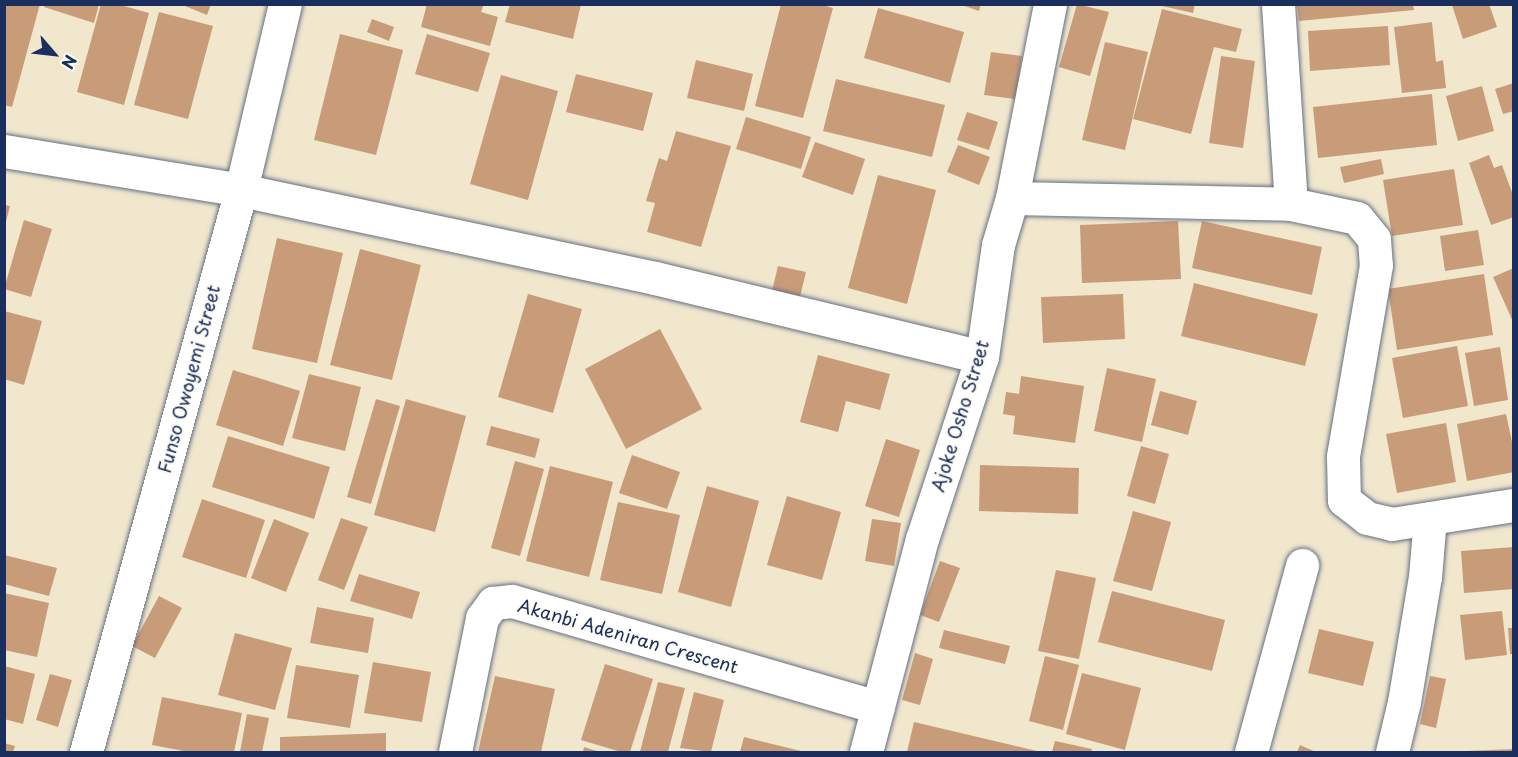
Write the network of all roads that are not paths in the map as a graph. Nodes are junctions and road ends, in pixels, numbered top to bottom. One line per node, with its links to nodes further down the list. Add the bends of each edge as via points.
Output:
1 (285, 4): 5 (street, Funso Owoyemi Street)
2 (1050, 4): 6 (street, Ajoke Osho Street)
3 (1278, 4): 7 (street)
4 (4, 151): 5 (street)
5 (241, 190): 8 (street, via 654,278); 13 (street, Funso Owoyemi Street)
6 (1012, 198): 7 (street); 8 (street, Ajoke Osho Street, via 998,244)
7 (1291, 204): 10 (street, via 1357,218 1374,239 1376,265 1343,457 1344,500 1367,518 1392,524)
8 (982, 357): 12 (street, Ajoke Osho Street, via 922,539)
9 (1514, 506): 10 (street)
10 (1430, 518): 17 (street, via 1425,577)
11 (1302, 565): 16 (street)
12 (878, 707): 14 (street, Akanbi Adeniran Crescent, via 512,601 493,603 482,618); 15 (street, Ajoke Osho Street)
13 (86, 753)
14 (454, 753)
15 (866, 753)
16 (1251, 753)
17 (1392, 753)

